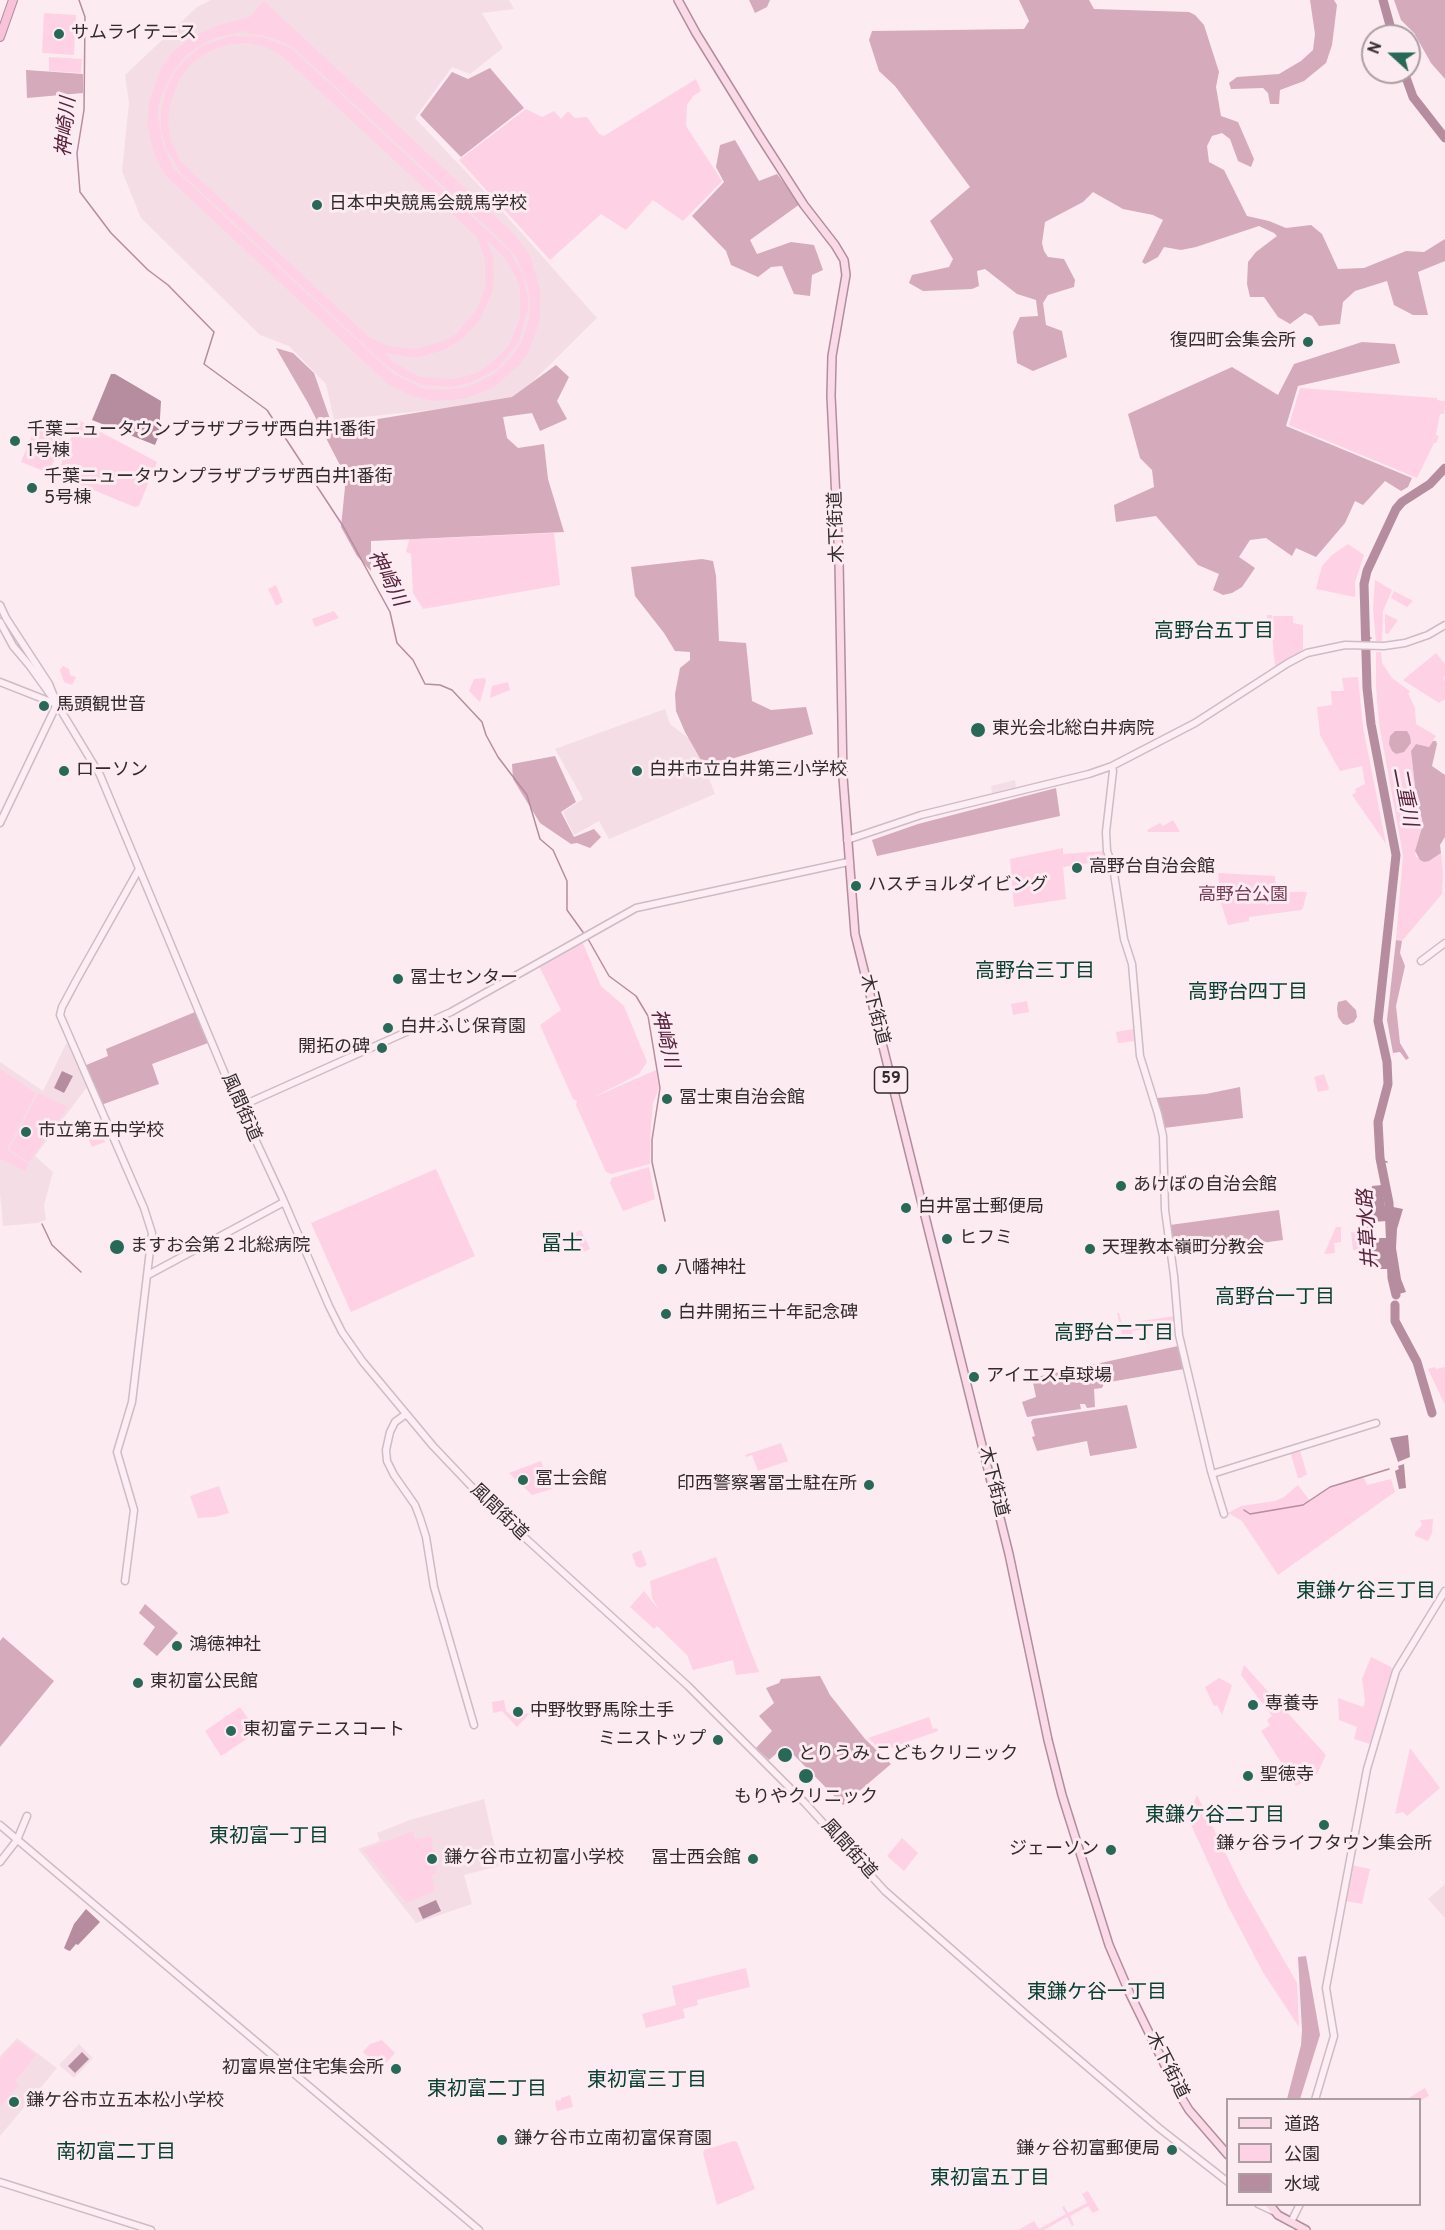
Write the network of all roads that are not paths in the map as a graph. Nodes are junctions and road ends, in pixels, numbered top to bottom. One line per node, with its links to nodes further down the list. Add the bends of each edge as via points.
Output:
1 (13, 0): 3 (highway)
2 (678, 0): 11 (main road, 木下街道 / 59, via 753,126 804,205 841,253 846,267 833,342 831,396)
3 (0, 37)
4 (0, 605): 8 (street, via 49,684)
5 (0, 622): 8 (street, via 13,646)
6 (1445, 625): 9 (street, via 1415,641 1392,646 1330,647 1307,653 1195,723)
7 (0, 682): 8 (street)
8 (57, 704): 10 (street); 13 (street, 風間街道, via 100,775)
9 (1112, 766): 11 (street, via 921,815); 21 (street, via 1107,851 1132,964 1140,1056 1163,1136 1165,1210 1179,1335)
10 (0, 823)
11 (847, 840): 12 (main road, 木下街道 / 59)
12 (849, 862): 16 (street, via 636,908 451,1012); 31 (main road, 木下街道 / 59, via 855,934 1010,1554 1062,1795 1109,1945 1130,1994 1178,2092)
13 (139, 869): 16 (street, 風間街道); 18 (street, via 60,1015 150,1223)
14 (1445, 943): 15 (street)
15 (1421, 961)
16 (239, 1107): 17 (street, 風間街道)
17 (284, 1202): 18 (street); 19 (street, 風間街道, via 342,1332)
18 (148, 1275): 23 (street, via 132,1402 117,1452 134,1510)
19 (406, 1414): 25 (street, via 390,1432 387,1461 420,1518 434,1587); 32 (street, 風間街道, via 490,1506 710,1708 806,1803 885,1891 1029,2018)
20 (1376, 1423): 21 (street)
21 (1212, 1474): 22 (street)
22 (1224, 1514)
23 (125, 1581)
24 (1445, 1591): 30 (street, via 1396,1671 1367,1769 1326,1988 1334,2036)
25 (474, 1725)
26 (27, 1816): 28 (street)
27 (0, 1825): 28 (street)
28 (17, 1840): 29 (street); 38 (street)
29 (0, 1862)
30 (1316, 2098)
31 (1226, 2155)
32 (1226, 2181)
33 (0, 2182): 37 (street)
34 (1300, 2206): 36 (street)
35 (1271, 2208): 36 (main road)
36 (1292, 2222): 39 (main road)
37 (151, 2230)
38 (478, 2230)
39 (1306, 2230)

